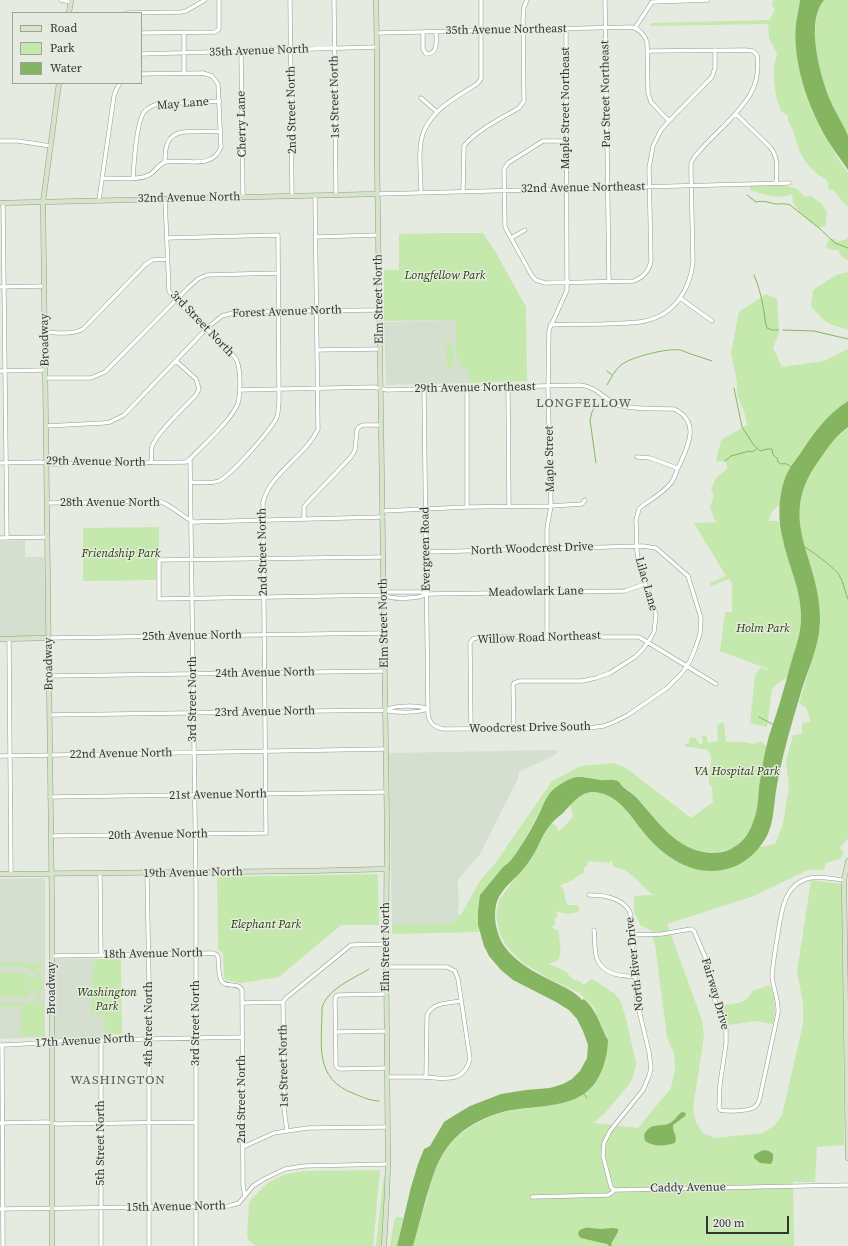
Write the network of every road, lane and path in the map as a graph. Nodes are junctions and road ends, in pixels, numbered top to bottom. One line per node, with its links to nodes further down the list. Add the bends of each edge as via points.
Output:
1 (61, 0): 11 (street)
2 (205, 0): 14 (street, via 182,12)
3 (219, 0): 20 (street, via 218,31)
4 (290, 0): 27 (street, 2nd Street North)
5 (334, 0): 26 (street, 1st Street North)
6 (376, 0): 24 (street, Elm Street North)
7 (481, 0): 19 (street)
8 (527, 0): 18 (street, via 524,7)
9 (605, 0): 15 (street, Par Street Northeast)
10 (708, 0): 12 (street)
11 (71, 1): 13 (street)
12 (652, 1): 17 (street)
13 (69, 12)
14 (142, 13)
15 (605, 27): 16 (street, 35th Avenue Northeast); 17 (street, 35th Avenue Northeast); 53 (street, Par Street Northeast)
16 (566, 28): 18 (street, 35th Avenue Northeast); 44 (street, Maple Street Northeast)
17 (635, 28): 30 (street, via 646,38)
18 (523, 29): 19 (street, 35th Avenue Northeast); 56 (street, via 524,101 519,108 467,141 464,146)
19 (481, 30): 22 (street, 35th Avenue Northeast); 39 (street, via 481,80)
20 (184, 32): 23 (street); 31 (street)
21 (422, 32): 22 (street, 35th Avenue Northeast); 22 (street, via 423,49 426,54 433,53 436,49); 24 (street, 35th Avenue Northeast)
22 (436, 32)
23 (142, 33)
24 (377, 33): 25 (street, Elm Street North)
25 (377, 47): 26 (street, 35th Avenue North); 58 (street, Elm Street North)
26 (334, 49): 27 (street, 35th Avenue North); 61 (street, 1st Street North)
27 (291, 50): 29 (street, 35th Avenue North); 59 (street, 2nd Street North)
28 (715, 50): 30 (street); 40 (street, via 753,51 757,55 757,75 750,97); 41 (street, via 716,68 712,77)
29 (241, 52): 31 (street, 35th Avenue North); 62 (street, Cherry Lane)
30 (648, 52): 41 (street, via 648,93 651,102)
31 (184, 53): 32 (street, 35th Avenue North); 33 (street)
32 (142, 54)
33 (184, 73): 34 (street); 38 (street, via 204,73 212,76 218,84)
34 (142, 74)
35 (59, 84): 45 (street, Broadway)
36 (119, 84): 47 (street, via 114,96)
37 (421, 98): 39 (street)
38 (220, 101): 42 (street); 48 (street, May Lane, via 158,104 145,111 139,125)
39 (437, 112): 57 (street, via 423,135)
40 (736, 114): 50 (street, via 774,152 777,162); 51 (street, via 694,156 691,163)
41 (669, 121): 52 (street, via 653,146)
42 (220, 131): 46 (street, via 177,133 168,141); 46 (street, via 221,148 216,156 208,161)
43 (0, 141): 45 (street)
44 (566, 141): 54 (street, Maple Street Northeast); 55 (street, via 543,141 508,163 504,169)
45 (51, 146): 65 (street, Broadway)
46 (165, 162): 48 (street, via 150,175)
47 (103, 178): 48 (street); 64 (street)
48 (132, 178)
49 (789, 183): 50 (street, 32nd Avenue Northeast)
50 (776, 184): 51 (street, 32nd Avenue Northeast)
51 (691, 186): 52 (street, 32nd Avenue Northeast); 78 (street, via 692,273)
52 (649, 187): 53 (street, 32nd Avenue Northeast); 74 (street, via 650,266 646,273 634,281)
53 (607, 188): 54 (street, 32nd Avenue Northeast); 74 (street, Par Street Northeast)
54 (567, 189): 55 (street, 32nd Avenue Northeast); 75 (street, Maple Street Northeast)
55 (504, 190): 56 (street, 32nd Avenue Northeast); 71 (street, via 505,227)
56 (463, 191): 57 (street, 32nd Avenue Northeast)
57 (421, 192): 58 (street, 32nd Avenue Northeast)
58 (377, 194): 61 (street, 32nd Avenue North); 68 (street, Elm Street North)
59 (292, 195): 60 (street, 32nd Avenue North); 62 (street, 32nd Avenue North)
60 (315, 195): 61 (street, 32nd Avenue North); 69 (street, 2nd Street North)
61 (336, 195)
62 (243, 197): 63 (street, 32nd Avenue North)
63 (165, 199): 64 (street, 32nd Avenue North); 70 (street, 3rd Street North)
64 (99, 200): 65 (street, 32nd Avenue North)
65 (43, 202): 66 (street, 32nd Avenue North); 76 (street, Broadway)
66 (2, 203): 77 (street)
67 (525, 230): 71 (street)
68 (378, 235): 69 (street); 80 (street, Elm Street North)
69 (315, 237): 82 (street, 2nd Street North)
70 (166, 238): 72 (street, 3rd Street North); 73 (street, via 278,235)
71 (511, 238): 75 (street, via 536,280 545,283)
72 (167, 259): 79 (street, 3rd Street North, via 169,291); 86 (street, via 152,260 145,264 78,332)
73 (277, 273): 79 (street, via 203,276); 81 (street)
74 (609, 282): 75 (street)
75 (567, 283): 84 (street, Maple Street, via 567,290)
76 (44, 286): 77 (street); 86 (street, Broadway)
77 (2, 287): 92 (street)
78 (680, 298): 83 (street); 84 (street, via 664,313 644,322)
79 (176, 300): 85 (street, 3rd Street North); 93 (street, via 105,372 91,378)
80 (380, 310): 82 (street, Forest Avenue North); 87 (street, Elm Street North)
81 (278, 311): 82 (street, Forest Avenue North); 85 (street, Forest Avenue North, via 227,314); 100 (street)
82 (316, 311): 88 (street, 2nd Street North)
83 (712, 321)
84 (550, 325): 94 (street, Maple Street)
85 (207, 328): 89 (street, Forest Avenue North); 102 (street, 3rd Street North, via 236,360 239,369)
86 (45, 332): 90 (street, Broadway)
87 (380, 349): 88 (street); 98 (street, Elm Street North)
88 (317, 350): 97 (street, 2nd Street North)
89 (176, 362): 104 (street, Forest Avenue North, via 124,415 110,422); 110 (street, via 196,380 199,389 155,441)
90 (45, 370): 92 (street); 93 (street, Broadway)
91 (0, 371): 92 (street)
92 (5, 371): 107 (street)
93 (45, 378): 104 (street, Broadway)
94 (548, 386): 95 (street, 29th Avenue Northeast); 96 (street, 29th Avenue Northeast); 116 (street, Maple Street)
95 (570, 386): 111 (street, Lilac Lane, via 588,386 623,406 674,409 680,412 691,427 688,443)
96 (508, 387): 99 (street, 29th Avenue Northeast); 115 (street)
97 (317, 388): 98 (street); 100 (street); 122 (street, 2nd Street North, via 318,429 309,443 268,488 263,502)
98 (380, 388): 101 (street, 29th Avenue Northeast); 103 (street, Elm Street North)
99 (467, 388): 101 (street, 29th Avenue Northeast); 117 (street)
100 (278, 389): 102 (street); 112 (street, via 276,419 237,465 217,482)
101 (424, 389): 118 (street, Evergreen Road)
102 (239, 390): 106 (street, 3rd Street North, via 237,405 230,417)
103 (381, 425): 119 (street, Elm Street North); 121 (street, via 359,427 355,450 306,503)
104 (46, 426): 109 (street, Broadway)
105 (637, 457): 111 (street, via 650,458)
106 (190, 459): 110 (street, 29th Avenue North, via 186,462); 112 (street, 3rd Street North)
107 (6, 462): 108 (street, 29th Avenue North); 109 (street, 29th Avenue North); 126 (street)
108 (0, 463)
109 (46, 463): 110 (street, 29th Avenue North); 114 (street, Broadway)
110 (151, 463)
111 (677, 468): 127 (street, Lilac Lane, via 673,481 667,488 640,509 636,520)
112 (191, 482): 123 (street, 3rd Street North)
113 (585, 500): 116 (street, via 582,504)
114 (47, 503): 123 (street, 28th Avenue North, via 158,501 165,502); 124 (street, Broadway)
115 (509, 506): 116 (street); 117 (street)
116 (551, 506): 128 (street, Maple Street, via 546,528)
117 (468, 507): 118 (street)
118 (425, 508): 119 (street); 129 (street, Evergreen Road)
119 (383, 511): 120 (street, Elm Street North)
120 (383, 518): 121 (street); 130 (street, Elm Street North)
121 (304, 519): 122 (street)
122 (263, 520): 123 (street); 131 (street, 2nd Street North)
123 (191, 521): 132 (street, 3rd Street North)
124 (47, 537): 126 (street); 143 (street, Broadway)
125 (0, 538): 126 (street)
126 (7, 538)
127 (637, 546): 128 (street, North Woodcrest Drive); 133 (street, Lilac Lane); 147 (street, North Woodcrest Drive, via 656,548 688,576 701,618 700,634)
128 (546, 548): 129 (street, North Woodcrest Drive); 134 (street, Maple Street)
129 (426, 552): 135 (street, Evergreen Road)
130 (383, 557): 131 (street); 136 (street, Elm Street North)
131 (263, 558): 132 (street); 137 (street, 2nd Street North)
132 (192, 559): 138 (street, 3rd Street North); 138 (street, Meadowlark Lane, via 158,560 159,599)
133 (645, 584): 134 (street, Meadowlark Lane, via 625,591); 146 (street, Lilac Lane, via 656,615 654,632)
134 (546, 592): 135 (street, Meadowlark Lane); 142 (street)
135 (427, 594): 136 (street, Meadowlark Lane, via 421,597 388,598); 153 (street, Evergreen Road)
136 (384, 595): 137 (street, Meadowlark Lane); 139 (street, Elm Street North)
137 (264, 597): 138 (street, Meadowlark Lane); 140 (street, 2nd Street North)
138 (192, 598): 141 (street, 3rd Street North)
139 (384, 633): 140 (street, 25th Avenue North); 148 (street, Elm Street North)
140 (264, 635): 141 (street, 25th Avenue North); 149 (street, 2nd Street North)
141 (193, 636): 143 (street, 25th Avenue North); 150 (street, 3rd Street North)
142 (547, 637): 146 (street, Willow Road Northeast, via 627,636 639,637); 158 (street, Willow Road Northeast, via 473,639 470,643)
143 (48, 638): 145 (street, 25th Avenue North); 151 (street, Broadway)
144 (0, 639): 145 (street, 25th Avenue North)
145 (8, 639): 165 (street)
146 (648, 642): 147 (street, Willow Road Northeast); 159 (street, Lilac Lane, via 635,657 610,673 596,678 582,681 514,683)
147 (687, 666): 152 (street); 159 (street, Woodcrest Drive South, via 667,688 628,715 604,726)
148 (384, 671): 149 (street, 24th Avenue North); 154 (street, Elm Street North)
149 (264, 673): 150 (street, 24th Avenue North); 155 (street, 2nd Street North)
150 (194, 674): 151 (street, 24th Avenue North); 156 (street, 3rd Street North)
151 (49, 676): 157 (street, Broadway)
152 (716, 684)
153 (428, 709): 154 (street, via 422,712); 158 (street, Woodcrest Drive South, via 430,722 438,728)
154 (385, 710): 155 (street, 23rd Avenue North); 160 (street, Elm Street North)
155 (265, 712): 156 (street, 23rd Avenue North); 161 (street, 2nd Street North)
156 (194, 713): 157 (street, 23rd Avenue North); 162 (street, 3rd Street North)
157 (49, 715): 163 (street, Broadway)
158 (470, 728): 159 (street, Woodcrest Drive South)
159 (514, 729)
160 (386, 749): 161 (street, 22nd Avenue North); 166 (street, Elm Street North)
161 (265, 751): 162 (street, 22nd Avenue North); 167 (street, 2nd Street North)
162 (194, 752): 163 (street, 22nd Avenue North); 168 (street, 3rd Street North)
163 (50, 755): 165 (street, 22nd Avenue North); 169 (street, Broadway)
164 (0, 756): 165 (street, 22nd Avenue North)
165 (10, 756): 179 (street)
166 (386, 792): 167 (street, 21st Avenue North); 174 (street, Elm Street North)
167 (266, 794): 168 (street, 21st Avenue North); 170 (street, 2nd Street North)
168 (194, 795): 169 (street, 21st Avenue North); 171 (street, 3rd Street North)
169 (50, 797): 172 (street, Broadway)
170 (266, 833): 171 (street, 20th Avenue North)
171 (194, 834): 172 (street, 20th Avenue North); 177 (street, 3rd Street North)
172 (51, 836): 175 (street, Broadway)
173 (848, 861): 181 (street)
174 (387, 869): 177 (street, 19th Avenue North); 185 (street, Elm Street North)
175 (51, 873): 179 (street, 19th Avenue North); 180 (street, 19th Avenue North); 189 (street, Broadway)
176 (147, 873): 177 (street, 19th Avenue North); 180 (street, 19th Avenue North); 188 (street, 4th Street North)
177 (195, 873): 186 (street, 3rd Street North)
178 (0, 874): 179 (street, 19th Avenue North)
179 (11, 874)
180 (100, 874): 187 (street)
181 (844, 880): 184 (street, Fairway Drive, via 811,878 798,883 792,888 783,907 772,976 778,1000 778,1013 759,1102 753,1108 725,1112 719,1107 726,1029 714,997 706,959 694,931 691,928 662,934); 215 (street)
182 (589, 895): 184 (street, North River Drive, via 607,896 624,904 631,916)
183 (594, 930): 191 (street, via 596,954 600,965 620,977)
184 (632, 935): 191 (street, North River Drive)
185 (386, 944): 190 (street, Elm Street North); 194 (street, via 348,947)
186 (196, 954): 188 (street, 18th Avenue North); 195 (street, 18th Avenue North, via 213,954 218,957 222,982 240,987); 199 (street, 3rd Street North)
187 (101, 955): 188 (street, 18th Avenue North); 189 (street, 18th Avenue North)
188 (148, 955): 200 (street, 4th Street North)
189 (52, 956): 202 (street, Broadway)
190 (386, 967): 192 (street, Elm Street North); 193 (street, via 451,969 457,975)
191 (635, 976): 218 (street, North River Drive, via 638,1009 651,1068 643,1090 610,1131 604,1143 603,1156)
192 (386, 994): 196 (street, Elm Street North); 197 (street, via 336,996)
193 (461, 1001): 206 (street, via 432,1007 427,1014); 206 (street, via 470,1052 469,1064 462,1074 452,1078)
194 (283, 1002): 195 (street); 213 (street, 1st Street North, via 284,1108)
195 (242, 1003): 198 (street, 2nd Street North)
196 (386, 1031): 197 (street); 204 (street, Elm Street North)
197 (335, 1032): 204 (street, via 337,1068)
198 (242, 1037): 199 (street, 17th Avenue North); 214 (street, 2nd Street North)
199 (196, 1038): 200 (street, 17th Avenue North); 207 (street, 3rd Street North)
200 (149, 1039): 201 (street, 17th Avenue North); 209 (street, 4th Street North)
201 (101, 1040): 202 (street, 17th Avenue North); 211 (street, 5th Street North)
202 (51, 1042): 203 (street, 17th Avenue North); 210 (street, Broadway)
203 (1, 1045): 208 (street)
204 (387, 1068): 205 (street, Elm Street North)
205 (387, 1077): 206 (street); 212 (street, Elm Street North)
206 (426, 1077)
207 (196, 1122): 209 (street); 221 (street, 3rd Street North)
208 (1, 1123): 210 (street); 224 (street)
209 (149, 1123): 211 (street); 222 (street, 4th Street North)
210 (52, 1124): 211 (street); 225 (street, Broadway)
211 (101, 1124): 223 (street, 5th Street North)
212 (388, 1127): 213 (street, via 308,1128); 216 (street, Elm Street North)
213 (287, 1131): 214 (street, via 274,1133)
214 (243, 1147): 219 (street, 2nd Street North)
215 (848, 1158)
216 (388, 1164): 219 (street, 15th Avenue North, via 292,1167 264,1179); 231 (street, Elm Street North)
217 (848, 1185): 218 (street, Caddy Avenue)
218 (613, 1189): 220 (street, Caddy Avenue, via 608,1195)
219 (245, 1195): 221 (street, 15th Avenue North, via 235,1205)
220 (532, 1197)
221 (196, 1206): 222 (street, 15th Avenue North); 230 (street, 3rd Street North)
222 (149, 1207): 223 (street, 15th Avenue North); 229 (street, 4th Street North)
223 (101, 1208): 225 (street, 15th Avenue North); 228 (street, 5th Street North)
224 (1, 1209): 225 (street, 15th Avenue North); 226 (street)
225 (52, 1209): 227 (street, Broadway)
226 (3, 1246)
227 (52, 1246)
228 (101, 1246)
229 (149, 1246)
230 (196, 1246)
231 (384, 1246)

